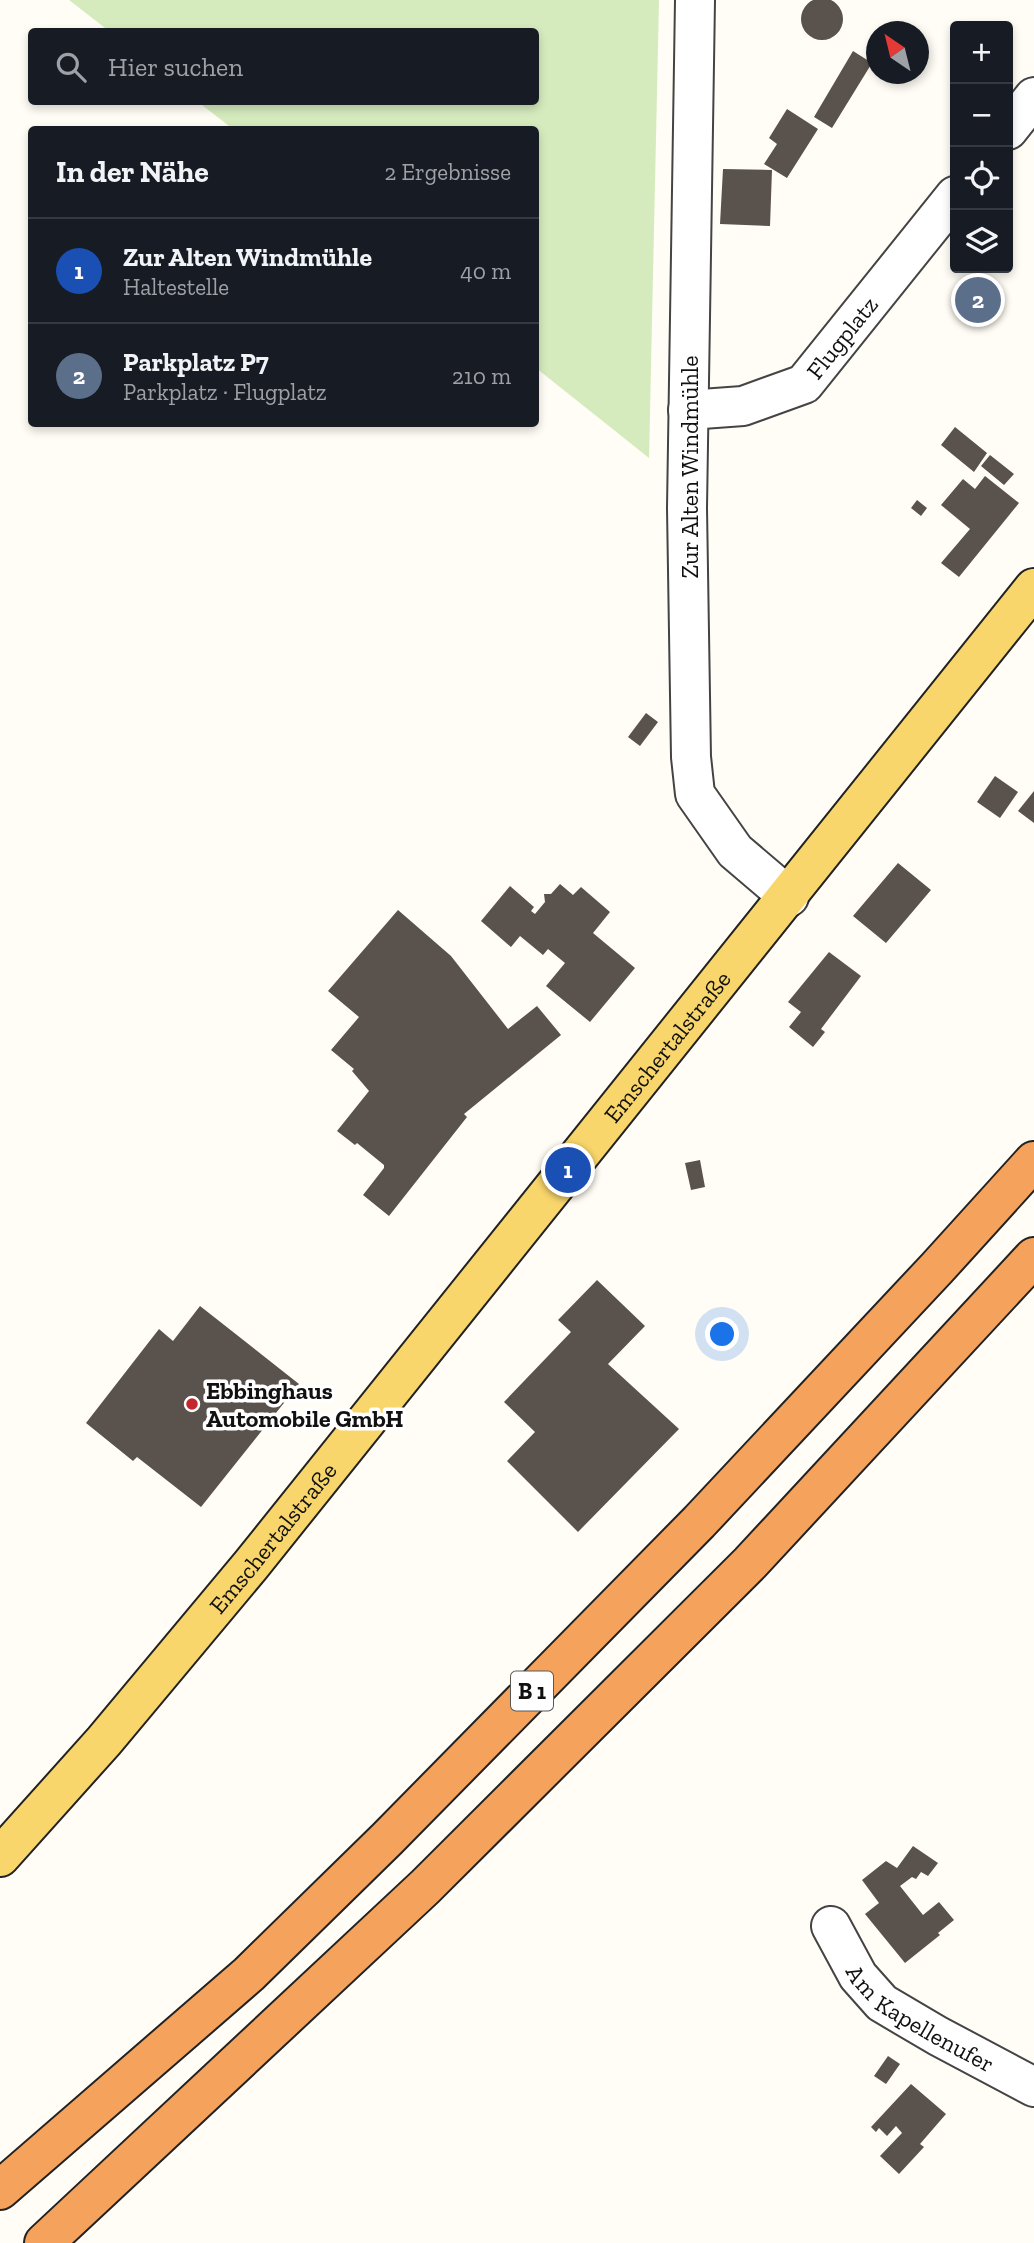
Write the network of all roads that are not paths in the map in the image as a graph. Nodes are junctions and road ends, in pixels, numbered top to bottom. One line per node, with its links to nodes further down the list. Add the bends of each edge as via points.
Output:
1 (695, 0): 5 (street, Zur Alten Windmühle)
2 (1034, 97): 3 (street)
3 (1013, 124)
4 (950, 202): 5 (street, Flugplatz, via 804,384 743,406)
5 (688, 410): 7 (street, Zur Alten Windmühle, via 690,729 695,793 734,851)
6 (1034, 589): 7 (main road, Emschertalstraße)
7 (789, 897): 10 (main road, Emschertalstraße, via 251,1565)
8 (1034, 1161): 13 (highway, B 1, via 699,1522 387,1839 249,1974)
9 (1034, 1257): 14 (highway, B 1, via 750,1563 425,1887)
10 (0, 1857)
11 (831, 1926): 12 (street, Am Kapellenufer, via 858,1976 882,2003)
12 (1034, 2087)
13 (0, 2190)
14 (44, 2243)

